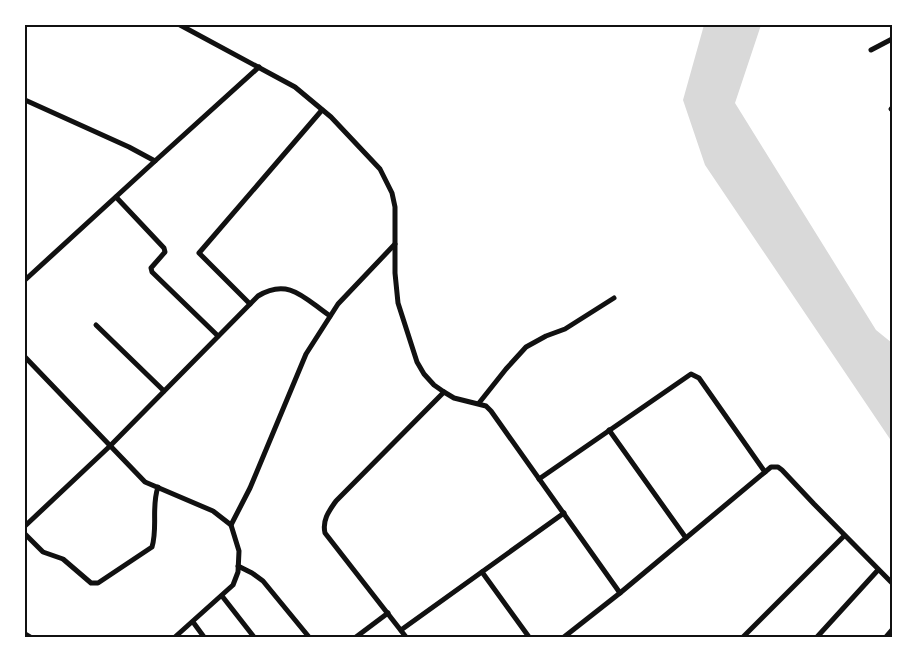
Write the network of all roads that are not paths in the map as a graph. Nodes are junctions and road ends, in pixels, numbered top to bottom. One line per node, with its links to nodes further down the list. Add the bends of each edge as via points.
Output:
1 (180, 25): 4 (street)
2 (892, 39): 3 (street)
3 (871, 50)
4 (259, 67): 6 (street, via 295,87); 7 (street)
5 (25, 100): 7 (street, via 129,146)
6 (322, 110): 9 (street, via 380,168 395,207); 12 (street, via 200,254)
7 (155, 161): 8 (street)
8 (116, 197): 10 (street); 15 (street, via 164,248 165,252 151,268 152,272)
9 (395, 244): 13 (street); 18 (street, via 398,303 410,345 424,374)
10 (25, 280)
11 (614, 298): 19 (street, via 565,330 526,347)
12 (250, 304): 13 (street, via 270,289 287,288); 15 (street)
13 (330, 316): 26 (street, via 306,354 250,488)
14 (96, 325): 17 (street)
15 (218, 336): 17 (street)
16 (25, 357): 21 (street)
17 (164, 392): 21 (street)
18 (444, 392): 19 (street, via 454,398); 37 (street, via 336,501 325,519 325,533)
19 (479, 403): 23 (street, via 491,411)
20 (609, 430): 22 (street, via 687,375 695,375); 23 (street); 30 (street)
21 (110, 446): 24 (street, via 145,482); 27 (street)
22 (765, 472): 29 (street, via 772,467 782,470); 30 (street)
23 (539, 479): 25 (street)
24 (158, 487): 26 (street, via 213,511); 28 (street, via 154,501 152,547 98,583 91,583 62,558 43,552)
25 (564, 513): 33 (street); 35 (street)
26 (231, 525): 31 (street, via 239,550)
27 (25, 526)
28 (25, 534)
29 (844, 536): 32 (street); 51 (street)
30 (686, 538): 35 (street)
31 (238, 566): 36 (street, via 233,585); 46 (street, via 263,581)
32 (878, 570): 34 (street); 52 (street)
33 (482, 572): 39 (street); 49 (street)
34 (892, 583)
35 (620, 593): 50 (street)
36 (222, 596): 38 (street); 45 (street)
37 (388, 613): 39 (street); 47 (street)
38 (192, 622): 43 (street); 44 (street)
39 (401, 630): 48 (street)
40 (892, 630): 53 (street)
41 (25, 634): 42 (street)
42 (30, 637)
43 (175, 637)
44 (204, 637)
45 (254, 637)
46 (309, 637)
47 (356, 637)
48 (406, 637)
49 (529, 637)
50 (564, 637)
51 (743, 637)
52 (818, 637)
53 (886, 637)

